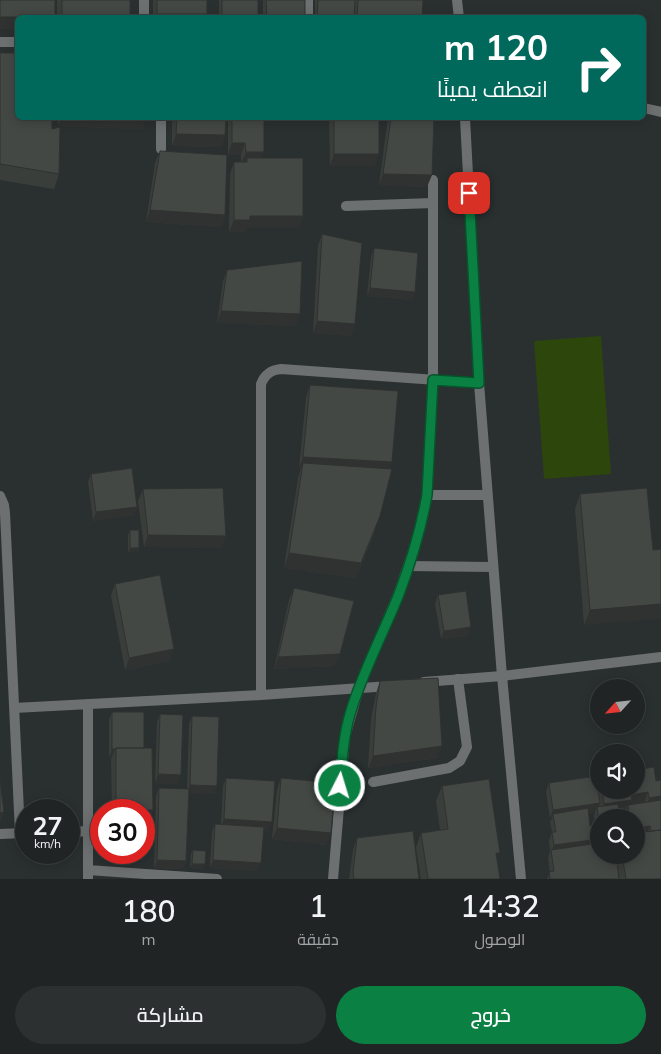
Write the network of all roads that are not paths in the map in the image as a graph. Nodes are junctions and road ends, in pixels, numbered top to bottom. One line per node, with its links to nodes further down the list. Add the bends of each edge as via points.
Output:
1 (144, 0): 4 (street)
2 (308, 0): 5 (street)
3 (457, 0): 6 (street)
4 (144, 15)
5 (308, 15)
6 (459, 15)
7 (0, 42): 8 (street)
8 (15, 42)
9 (646, 108): 10 (street)
10 (661, 112)
11 (161, 120): 13 (street)
12 (466, 120): 18 (street)
13 (161, 149)
14 (433, 180): 15 (street)
15 (433, 203): 16 (street); 17 (street)
16 (346, 206)
17 (433, 380): 18 (street); 19 (street); 28 (street, via 281,369 273,370 263,378)
18 (479, 383): 20 (street)
19 (427, 495): 20 (street); 22 (street)
20 (488, 495): 23 (street)
21 (0, 496): 30 (street, via 5,513)
22 (408, 566): 23 (street); 27 (street)
23 (494, 567): 25 (street)
24 (661, 657): 25 (street)
25 (502, 676): 26 (street); 40 (street)
26 (458, 680): 27 (street); 31 (street, via 466,747 460,760 449,768)
27 (359, 688): 28 (street); 39 (street, via 344,737)
28 (261, 695): 29 (street)
29 (88, 704): 30 (street); 34 (street)
30 (14, 708): 32 (street)
31 (373, 782)
32 (21, 799)
33 (80, 831): 34 (street)
34 (88, 831): 37 (street)
35 (15, 833): 36 (street)
36 (0, 834)
37 (88, 875): 38 (street)
38 (217, 879)
39 (333, 879)
40 (521, 879)

